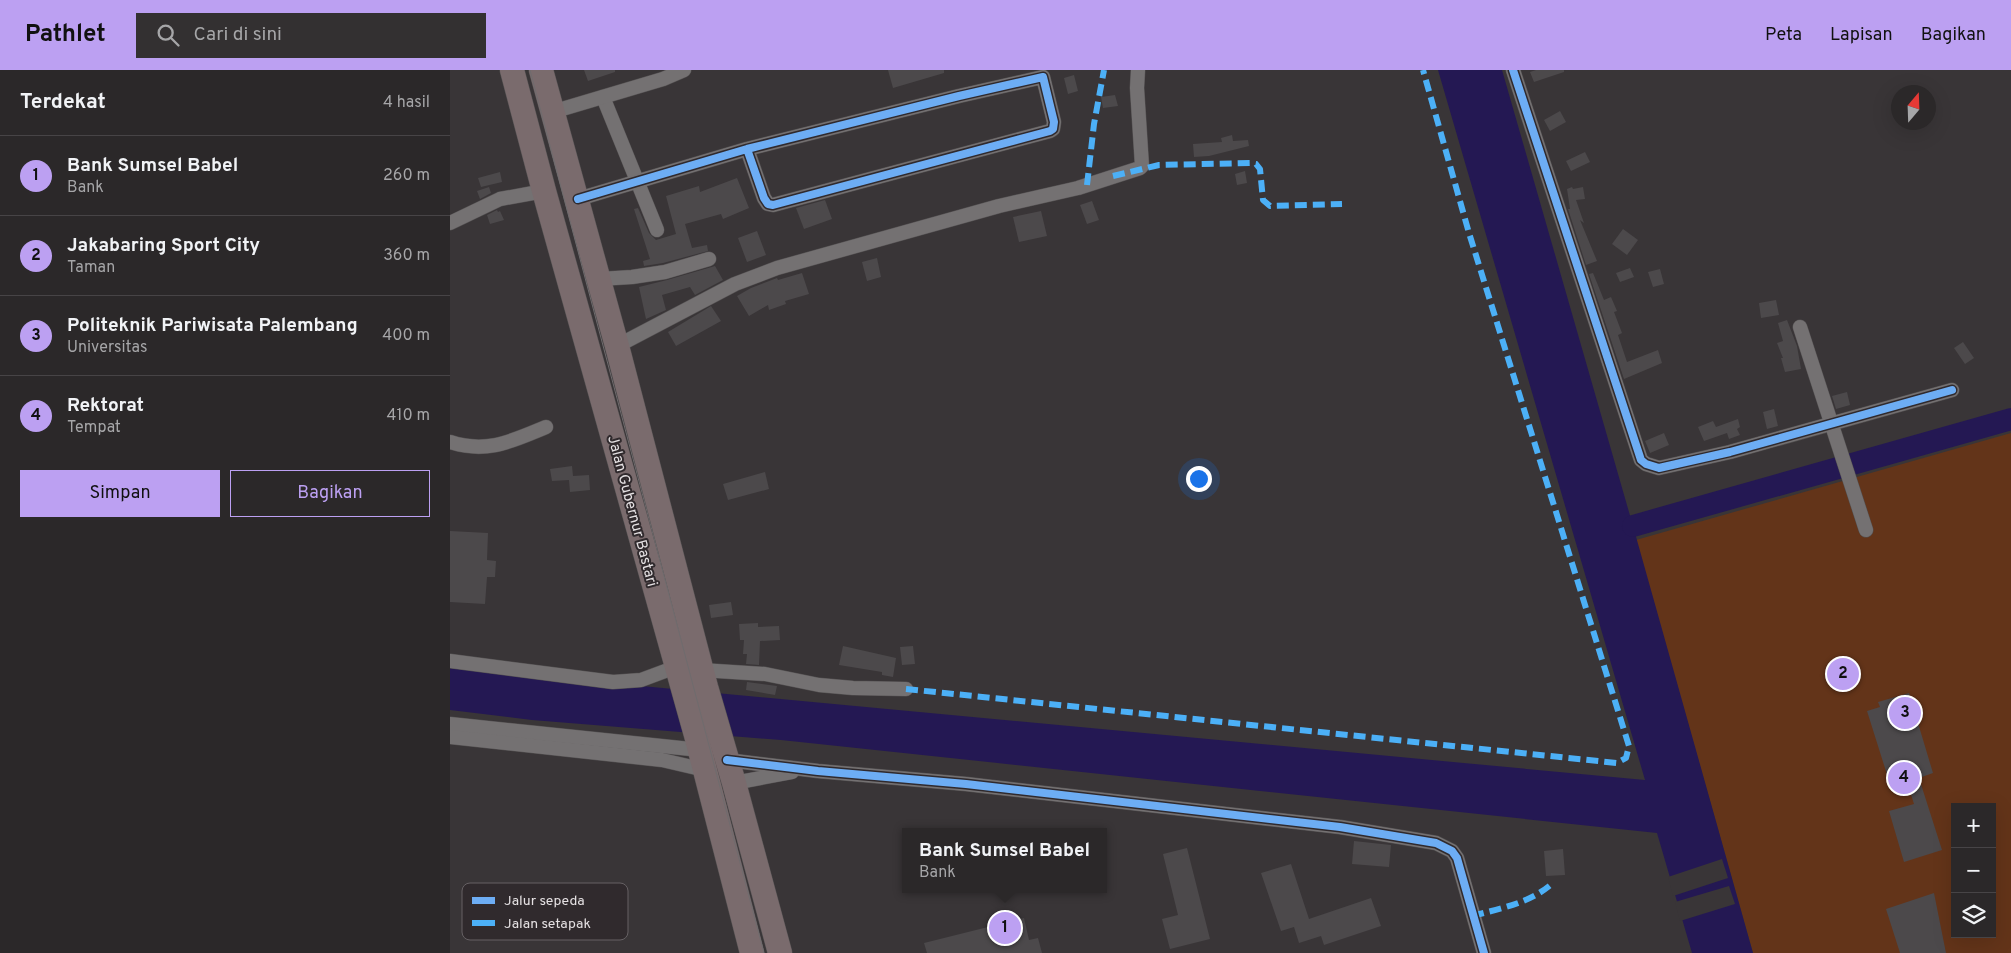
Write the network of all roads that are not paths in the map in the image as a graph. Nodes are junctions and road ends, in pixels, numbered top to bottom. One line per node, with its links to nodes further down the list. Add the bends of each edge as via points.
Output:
1 (512, 70): 11 (highway, Jalan Gubernur Bastari)
2 (541, 70): 8 (highway, Jalan Gubernur Bastari)
3 (684, 70): 7 (street)
4 (1138, 70): 18 (street, via 1140,168 1078,188 999,206 777,268 735,284)
5 (1513, 70): 20 (street, via 1641,460 1659,468)
6 (1042, 73): 9 (street); 9 (street, via 1054,122 1050,131 773,205 764,198)
7 (603, 97): 8 (street); 10 (street)
8 (552, 112): 12 (highway, Jalan Gubernur Bastari)
9 (747, 148): 10 (street)
10 (638, 180): 12 (street); 14 (street)
11 (544, 191): 13 (street, via 496,200); 25 (highway, Jalan Gubernur Bastari)
12 (578, 199): 16 (highway, Jalan Gubernur Bastari)
13 (450, 223)
14 (657, 230)
15 (708, 259): 16 (street, via 665,272)
16 (599, 279): 18 (highway, Jalan Gubernur Bastari)
17 (1800, 327): 20 (street)
18 (617, 346): 26 (highway, Jalan Gubernur Bastari)
19 (1952, 390): 20 (street)
20 (1832, 424): 23 (street)
21 (546, 427): 22 (street, via 486,448)
22 (450, 442)
23 (1866, 530)
24 (450, 662): 25 (street, via 613,682)
25 (679, 676): 30 (highway, Jalan Gubernur Bastari)
26 (703, 678): 27 (street, via 765,674 819,685); 31 (highway, Jalan Gubernur Bastari)
27 (906, 689)
28 (450, 724): 30 (street)
29 (450, 737): 30 (street, via 662,760)
30 (701, 752): 34 (highway, Jalan Gubernur Bastari)
31 (727, 760): 32 (street); 33 (highway, Jalan Gubernur Bastari)
32 (805, 770): 33 (street); 36 (street, via 966,784 1340,827 1436,843 1452,851 1457,858)
33 (734, 783): 35 (highway, Jalan Gubernur Bastari)
34 (752, 953)
35 (780, 953)
36 (1484, 953)

